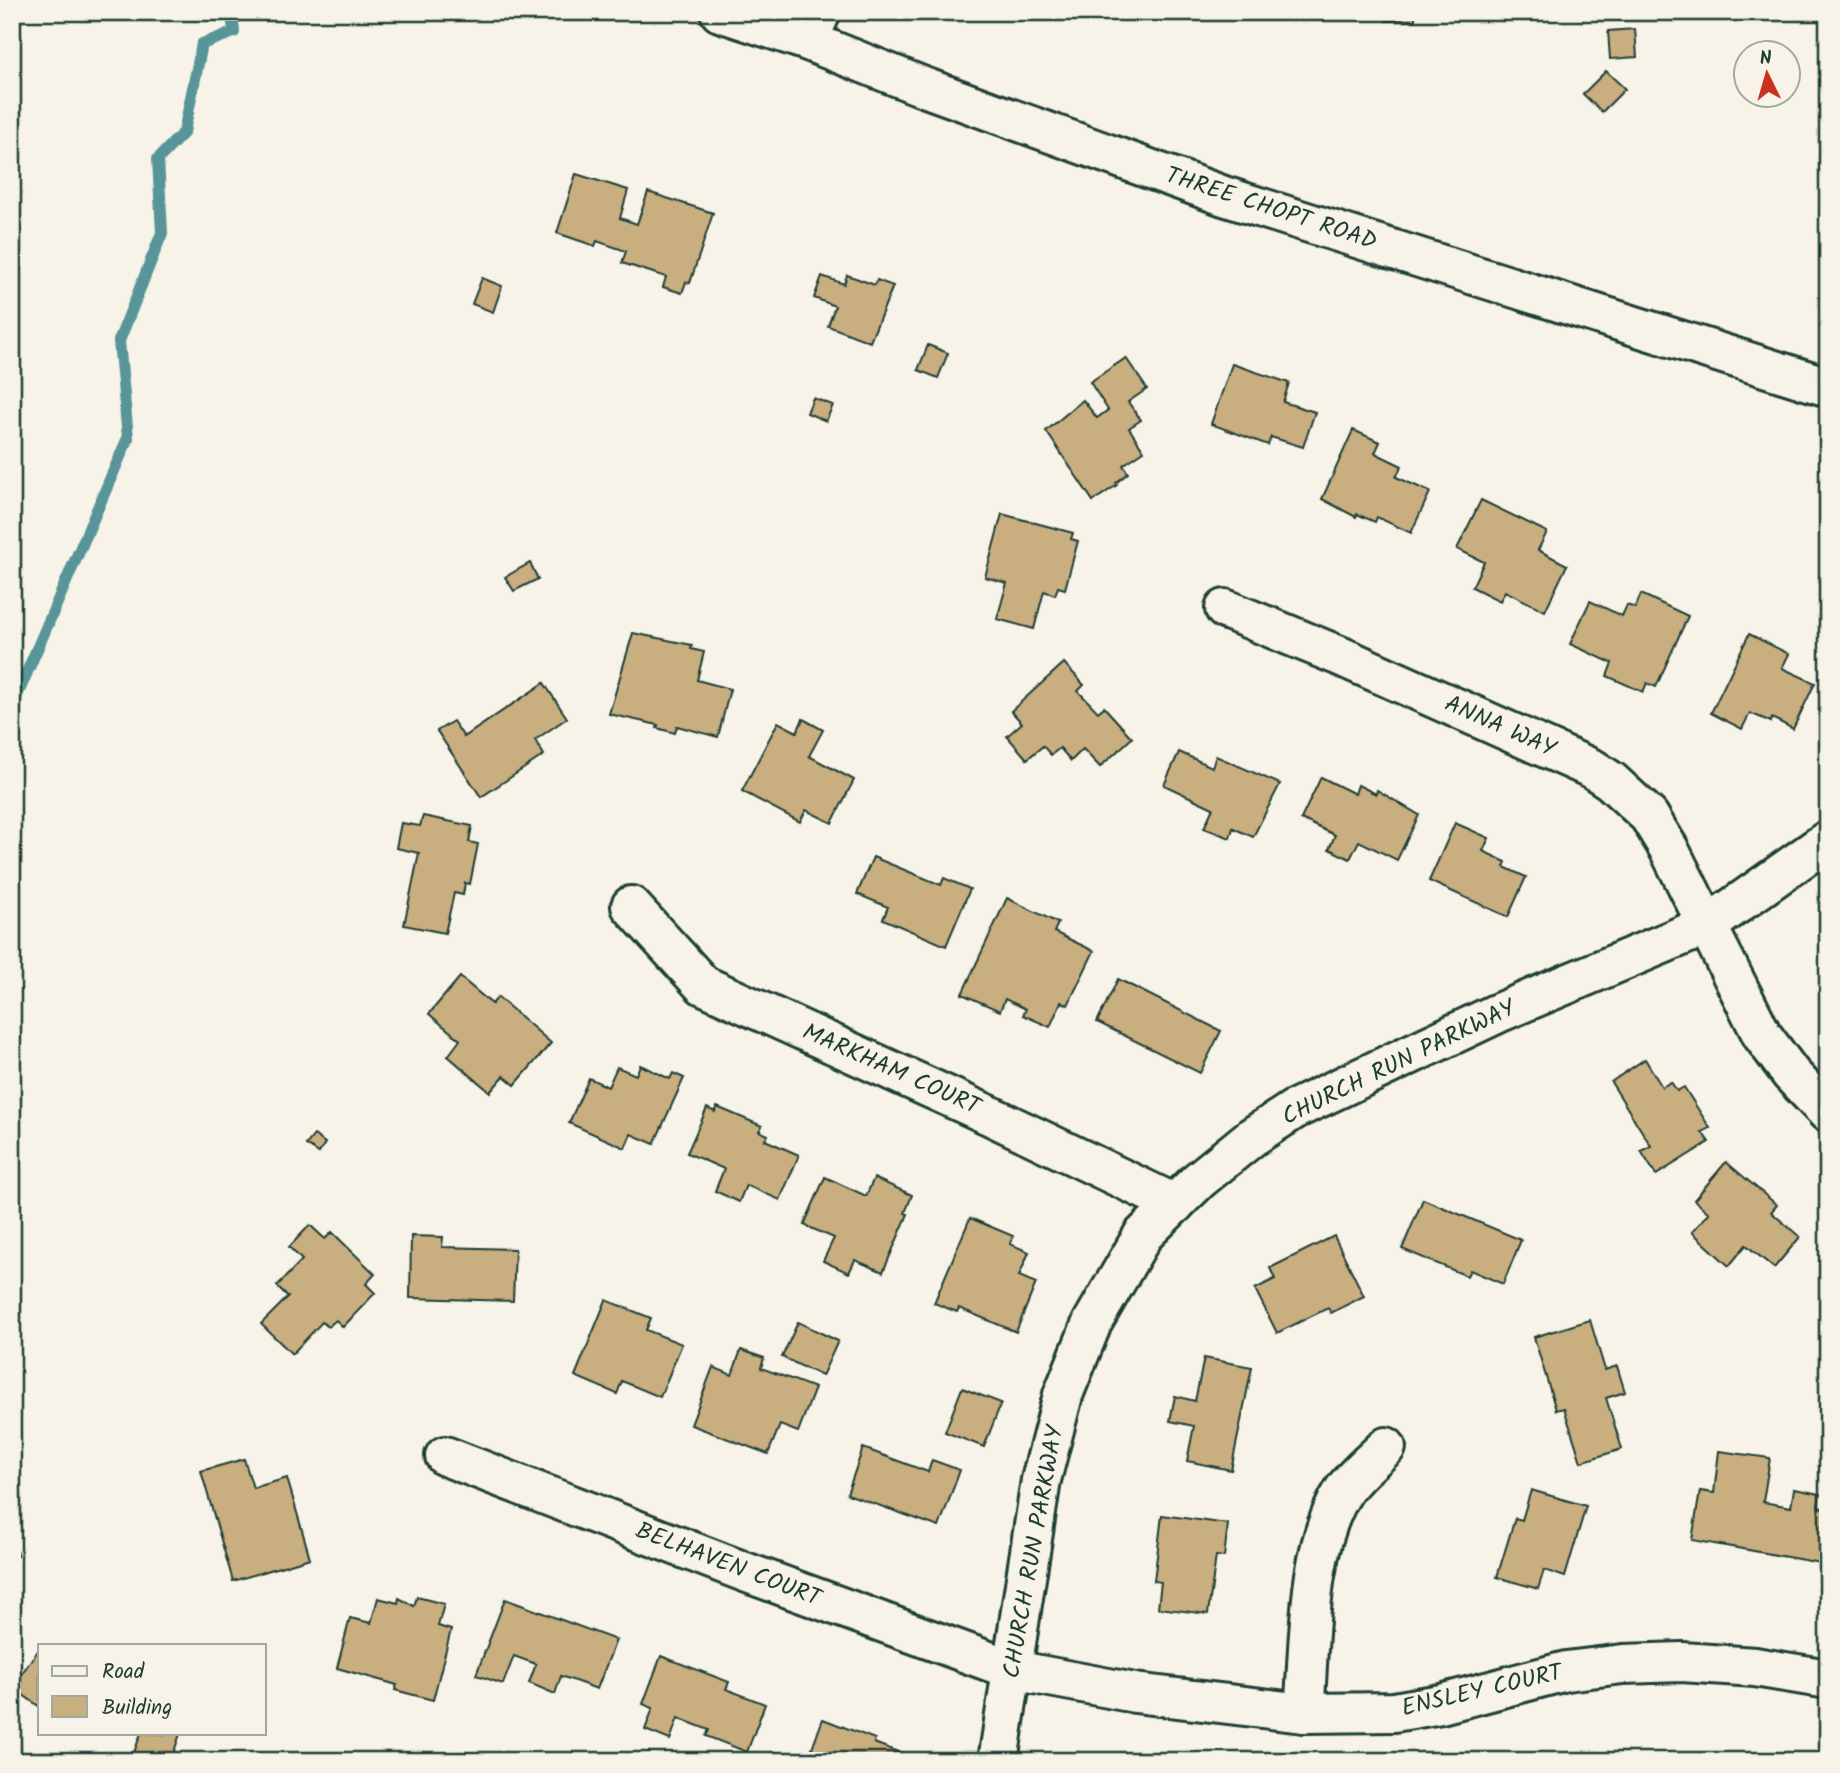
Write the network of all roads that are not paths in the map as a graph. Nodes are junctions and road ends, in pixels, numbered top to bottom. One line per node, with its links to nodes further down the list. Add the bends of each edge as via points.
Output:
1 (720, 12): 2 (street, THREE CHOPT ROAD)
2 (814, 27): 3 (street, THREE CHOPT ROAD, via 933,90 1224,196)
3 (1828, 387)
4 (1225, 609): 7 (street, ANNA WAY, via 1602,775 1649,816)
5 (1828, 840): 7 (street, CHURCH RUN PARKWAY)
6 (631, 906): 9 (street, MARKHAM COURT, via 703,985)
7 (1708, 925): 8 (street, ANNA WAY, via 1762,1035); 9 (street, CHURCH RUN PARKWAY, via 1499,1013 1295,1109 1252,1137)
8 (1828, 1113)
9 (1175, 1204): 12 (street, CHURCH RUN PARKWAY, via 1143,1235 1092,1323 1063,1395 1041,1480)
10 (1386, 1447): 14 (street, via 1346,1488 1327,1522 1316,1576)
11 (445, 1456): 12 (street, BELHAVEN COURT)
12 (1013, 1670): 14 (street, ENSLEY COURT, via 1187,1701); 15 (street, CHURCH RUN PARKWAY)
13 (1828, 1679): 14 (street, ENSLEY COURT, via 1755,1667 1623,1664 1566,1671 1394,1712)
14 (1304, 1713)
15 (998, 1761)

